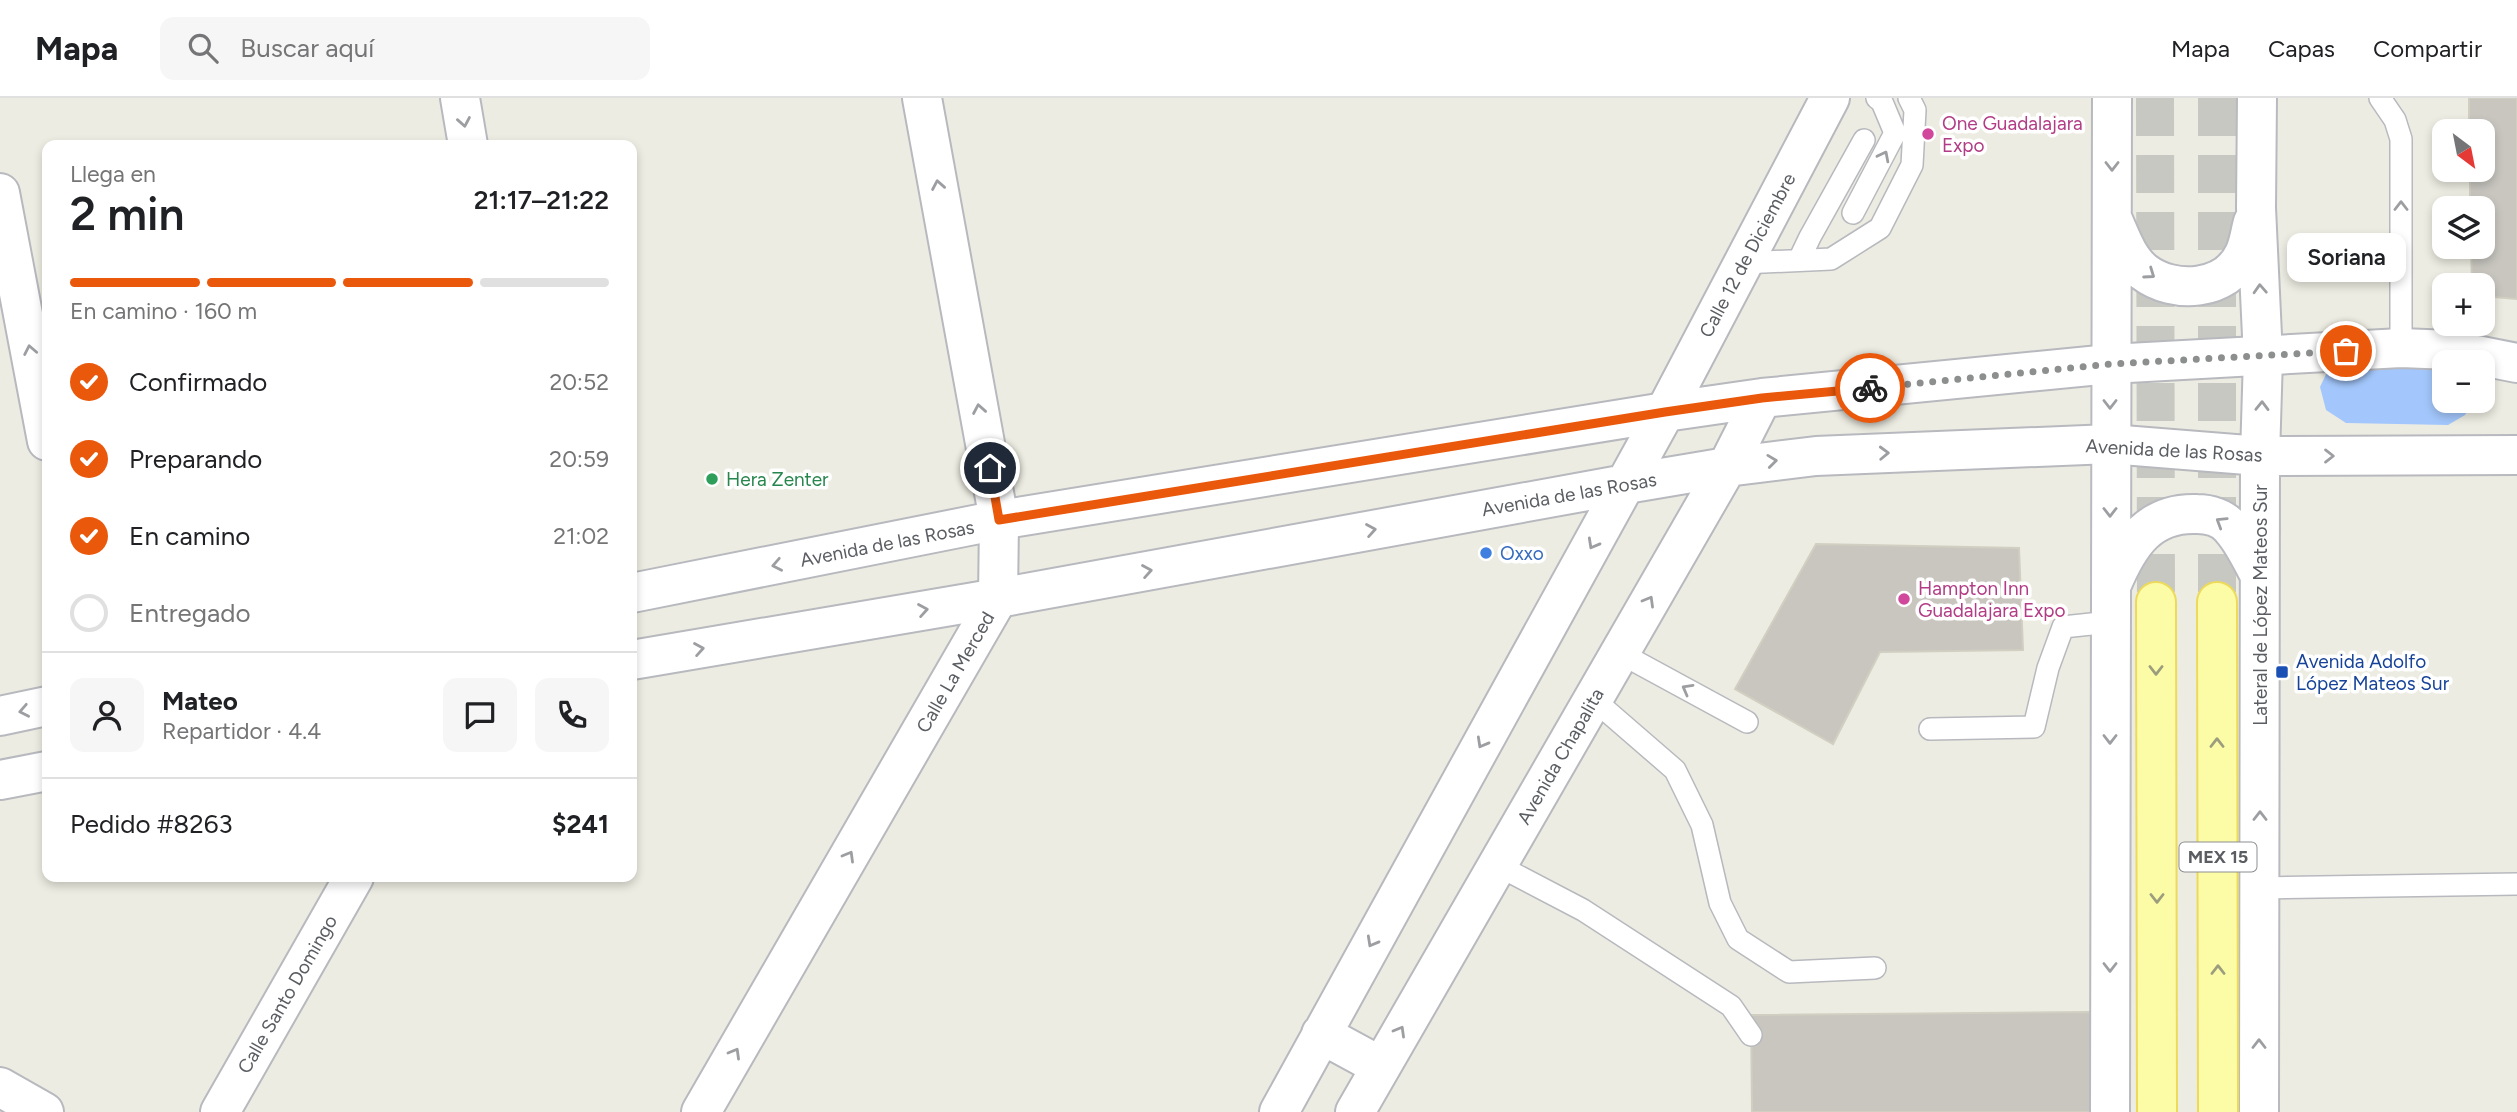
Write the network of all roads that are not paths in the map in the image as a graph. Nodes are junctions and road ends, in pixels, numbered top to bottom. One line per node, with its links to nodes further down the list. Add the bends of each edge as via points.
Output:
1 (460, 98): 9 (street, one-way to 9)
2 (922, 98): 29 (street, Calle La Merced, one-way to 2)
3 (1830, 98): 16 (street, Calle 12 de Diciembre)
4 (1877, 98): 13 (lane, one-way to 4, via 1895,133)
5 (1909, 98): 15 (lane, via 1914,110 1912,165 1880,228 1831,259)
6 (2112, 98): 14 (street, one-way to 14)
7 (2257, 98): 12 (street, Lateral de López Mateos Sur)
8 (2380, 98): 17 (lane, one-way to 8, via 2401,139)
9 (467, 140)
10 (1864, 140): 15 (lane)
11 (0, 193): 23 (street, one-way to 11)
12 (2256, 208): 14 (street, one-way to 12, via 2128,253 2143,271 2164,283 2187,287 2211,283 2232,271 2244,254); 18 (street, Lateral de López Mateos Sur, one-way to 12)
13 (1853, 214)
14 (2112, 218): 20 (street)
15 (1800, 260): 16 (lane)
16 (1743, 263): 22 (street, Calle 12 de Diciembre)
17 (2400, 348): 18 (street, Avenida de las Rosas); 19 (street, Avenida de las Rosas, via 2451,350)
18 (2263, 357): 20 (street, Avenida de las Rosas); 26 (street, Lateral de López Mateos Sur, one-way to 18)
19 (2517, 363)
20 (2110, 364): 21 (street, Avenida de las Rosas); 24 (street, one-way to 24)
21 (1762, 398): 22 (street, Avenida de las Rosas); 27 (street, Avenida Chapalita)
22 (1665, 412): 28 (street); 29 (street, Avenida de las Rosas)
23 (42, 415)
24 (2110, 444): 26 (street, Avenida de las Rosas); 27 (street, Avenida de las Rosas, one-way to 24, via 1816,456); 35 (street, one-way to 35)
25 (2517, 454): 26 (street, Avenida de las Rosas, one-way to 25)
26 (2260, 456): 30 (street, Lateral de López Mateos Sur)
27 (1727, 467): 28 (street, Avenida de las Rosas); 36 (street, Avenida Chapalita, one-way to 27)
28 (1626, 484): 32 (street, Avenida de las Rosas, one-way to 28); 50 (street, one-way to 50)
29 (999, 520): 31 (street, Avenida de las Rosas, one-way to 31); 32 (street, Calle La Merced)
30 (2260, 576): 35 (street, one-way to 35, via 2230,525 2209,514 2184,513 2165,517 2144,531 2124,556); 48 (street, Lateral de López Mateos Sur, one-way to 30)
31 (637, 592)
32 (998, 598): 37 (street, Avenida de las Rosas, one-way to 32); 56 (street, Calle La Merced, one-way to 32)
33 (2156, 602): 60 (main road, MEX 15, one-way to 60)
34 (2217, 602): 61 (main road, MEX 15, one-way to 34)
35 (2110, 605): 42 (lane, via 2063,627 2034,727); 59 (street, one-way to 59)
36 (1619, 653): 38 (street, Avenida Chapalita); 41 (lane, one-way to 36)
37 (637, 659)
38 (1593, 699): 45 (street, Avenida Chapalita); 49 (lane, via 1675,770 1702,825 1720,903 1738,939 1789,971)
39 (42, 707): 40 (street, one-way to 40)
40 (0, 716)
41 (1747, 722)
42 (1930, 729)
43 (42, 772): 44 (street)
44 (0, 780)
45 (1497, 866): 51 (lane, via 1583,910 1731,1006); 52 (street, Avenida Chapalita, one-way to 45)
46 (351, 882): 55 (street, Calle Santo Domingo)
47 (2517, 884): 48 (lane)
48 (2260, 888): 62 (street, Lateral de López Mateos Sur, one-way to 48)
49 (1875, 968)
50 (1321, 1034): 52 (street); 57 (street)
51 (1751, 1035)
52 (1380, 1066): 58 (street, Avenida Chapalita)
53 (0, 1087): 54 (street)
54 (44, 1112)
55 (220, 1112)
56 (701, 1112)
57 (1279, 1112)
58 (1355, 1112)
59 (2110, 1112)
60 (2157, 1112)
61 (2218, 1112)
62 (2259, 1112)

